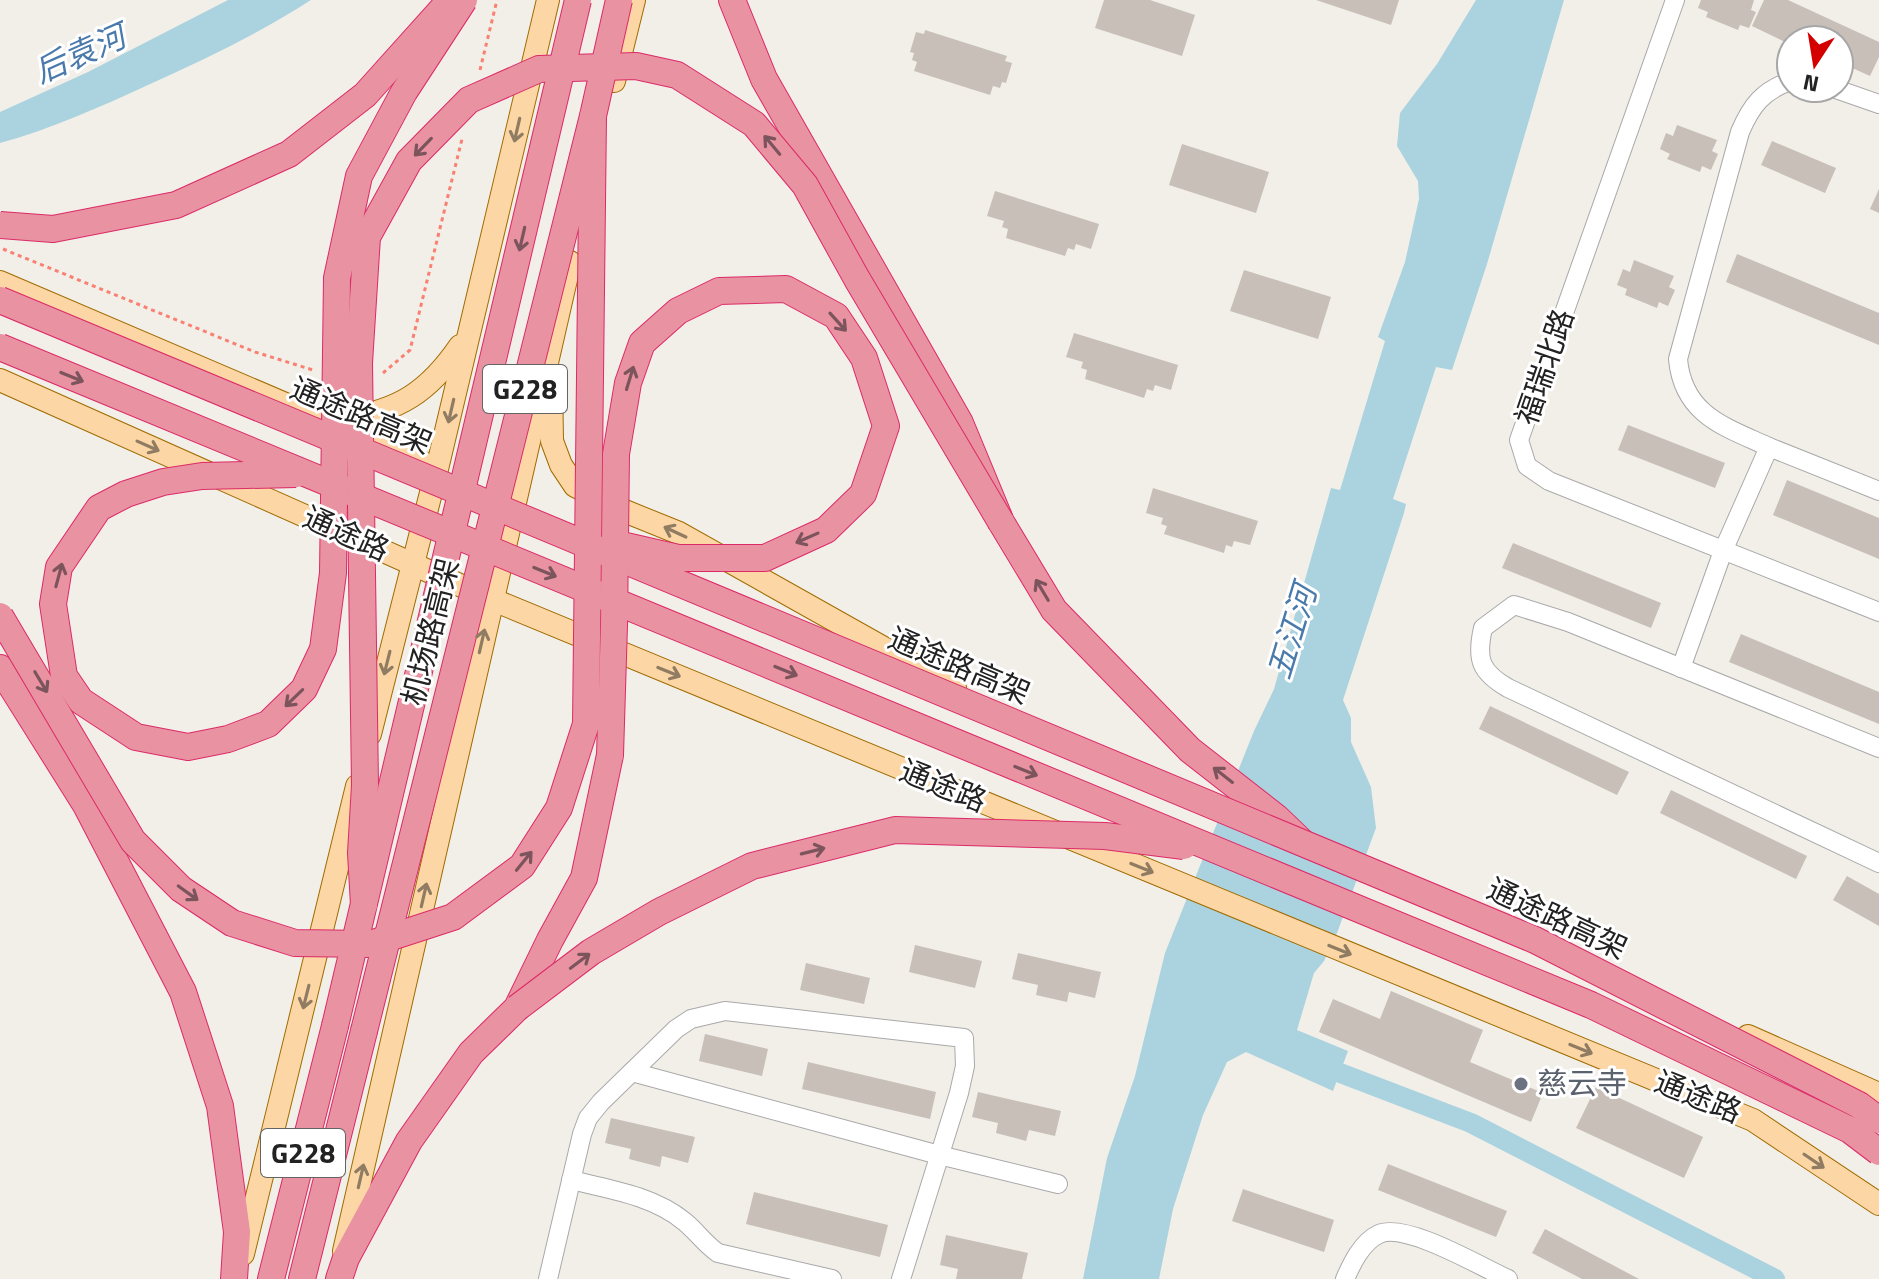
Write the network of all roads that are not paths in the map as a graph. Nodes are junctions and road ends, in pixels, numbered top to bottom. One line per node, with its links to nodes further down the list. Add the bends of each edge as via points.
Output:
1 (450, 0): 13 (highway, bridge, via 365,95 289,154 176,205 53,229)
2 (464, 0): 23 (highway, one-way to 23, bridge, via 404,92 359,176 337,278 333,573 323,649 304,689 268,724 188,747 136,737 81,701 64,676 53,604 59,567 99,508 163,482)
3 (548, 0): 16 (main road, one-way to 16)
4 (578, 0): 40 (highway, 机场路高架 / G228, one-way to 40, bridge)
5 (619, 0): 12 (highway, 机场路高架 / G228, bridge)
6 (634, 0): 17 (main road)
7 (732, 0): 26 (highway, bridge, via 764,79 960,423)
8 (1675, 0): 28 (street, 福瑞北路, via 1519,440 1527,466 1549,481)
9 (1775, 89): 21 (street, via 1749,110 1740,132 1678,359 1683,384 1698,408 1726,428)
10 (1855, 96): 11 (street)
11 (1879, 104)
12 (593, 116): 32 (highway, one-way to 12, bridge, via 133,841 181,889 232,923 295,943 370,944 453,917 522,866 559,808 586,724); 52 (highway, 机场路高架 / G228, bridge)
13 (0, 225)
14 (0, 282): 20 (main road)
15 (0, 300): 27 (highway, 通途路高架, bridge)
16 (468, 335): 20 (main road, via 440,375 417,393 374,414); 22 (main road, one-way to 22)
17 (550, 344): 25 (main road); 35 (main road, one-way to 17, via 679,533 575,486 552,441)
18 (0, 347): 23 (highway, one-way to 23, bridge)
19 (0, 380): 29 (main road, 通途路, one-way to 29)
20 (327, 420): 22 (main road)
21 (1769, 447): 24 (street); 28 (street)
22 (437, 469): 25 (main road); 29 (main road)
23 (307, 474): 38 (highway, one-way to 38, bridge)
24 (1879, 491)
25 (513, 502): 30 (main road); 35 (main road)
26 (1001, 522): 37 (highway, one-way to 26, via 1190,750 1054,610); 40 (highway, one-way to 40, bridge, via 805,185 754,124 677,75 636,66 539,69 469,100 409,161 367,237 359,363)
27 (544, 527): 37 (highway, 通途路高架, bridge); 41 (highway, one-way to 27, bridge, via 584,878 610,755 615,610 615,548 615,532 615,501 616,454 628,383 642,343 678,311 719,291 786,289 836,316 864,358 886,426 863,494 826,530 765,558 678,558 618,545 603,541)
28 (1723, 551): 31 (street, 福瑞北路); 34 (street)
29 (412, 563): 30 (main road, 通途路); 50 (main road, one-way to 50)
30 (491, 599): 49 (main road, 通途路, one-way to 49, via 1753,1120); 53 (main road, one-way to 30)
31 (1879, 612)
32 (0, 616)
33 (0, 668): 50 (highway, via 86,805 183,992 220,1106 237,1232)
34 (1681, 668): 36 (street); 39 (street, via 1514,605 1483,628 1478,647 1481,664 1508,688)
35 (963, 692): 37 (main road, bridge)
36 (1879, 748)
37 (1298, 838): 43 (main road); 44 (highway, 通途路高架, bridge, via 1535,940 1859,1105)
38 (1217, 850): 41 (highway, one-way to 38, bridge, via 591,952 752,866 895,830 1105,836); 45 (highway, bridge, via 1591,1005 1850,1130)
39 (1879, 863)
40 (364, 905): 51 (highway, 机场路高架 / G228, bridge)
41 (517, 1008): 53 (highway, via 471,1053 409,1141)
42 (632, 1072): 46 (street); 46 (street, via 691,1019 725,1011 964,1038 965,1066); 47 (street, via 588,1118)
43 (1879, 1094)
44 (1879, 1120)
45 (1879, 1152)
46 (939, 1155): 48 (street); 56 (street)
47 (571, 1180): 54 (street); 55 (street, via 639,1197 684,1221 718,1253)
48 (1058, 1184)
49 (1879, 1204)
50 (235, 1279)
51 (271, 1279)
52 (302, 1279)
53 (338, 1279)
54 (548, 1279)
55 (832, 1279)
56 (901, 1279)
57 (1345, 1279): 58 (street, via 1366,1244 1380,1234 1399,1232)
58 (1508, 1279)

